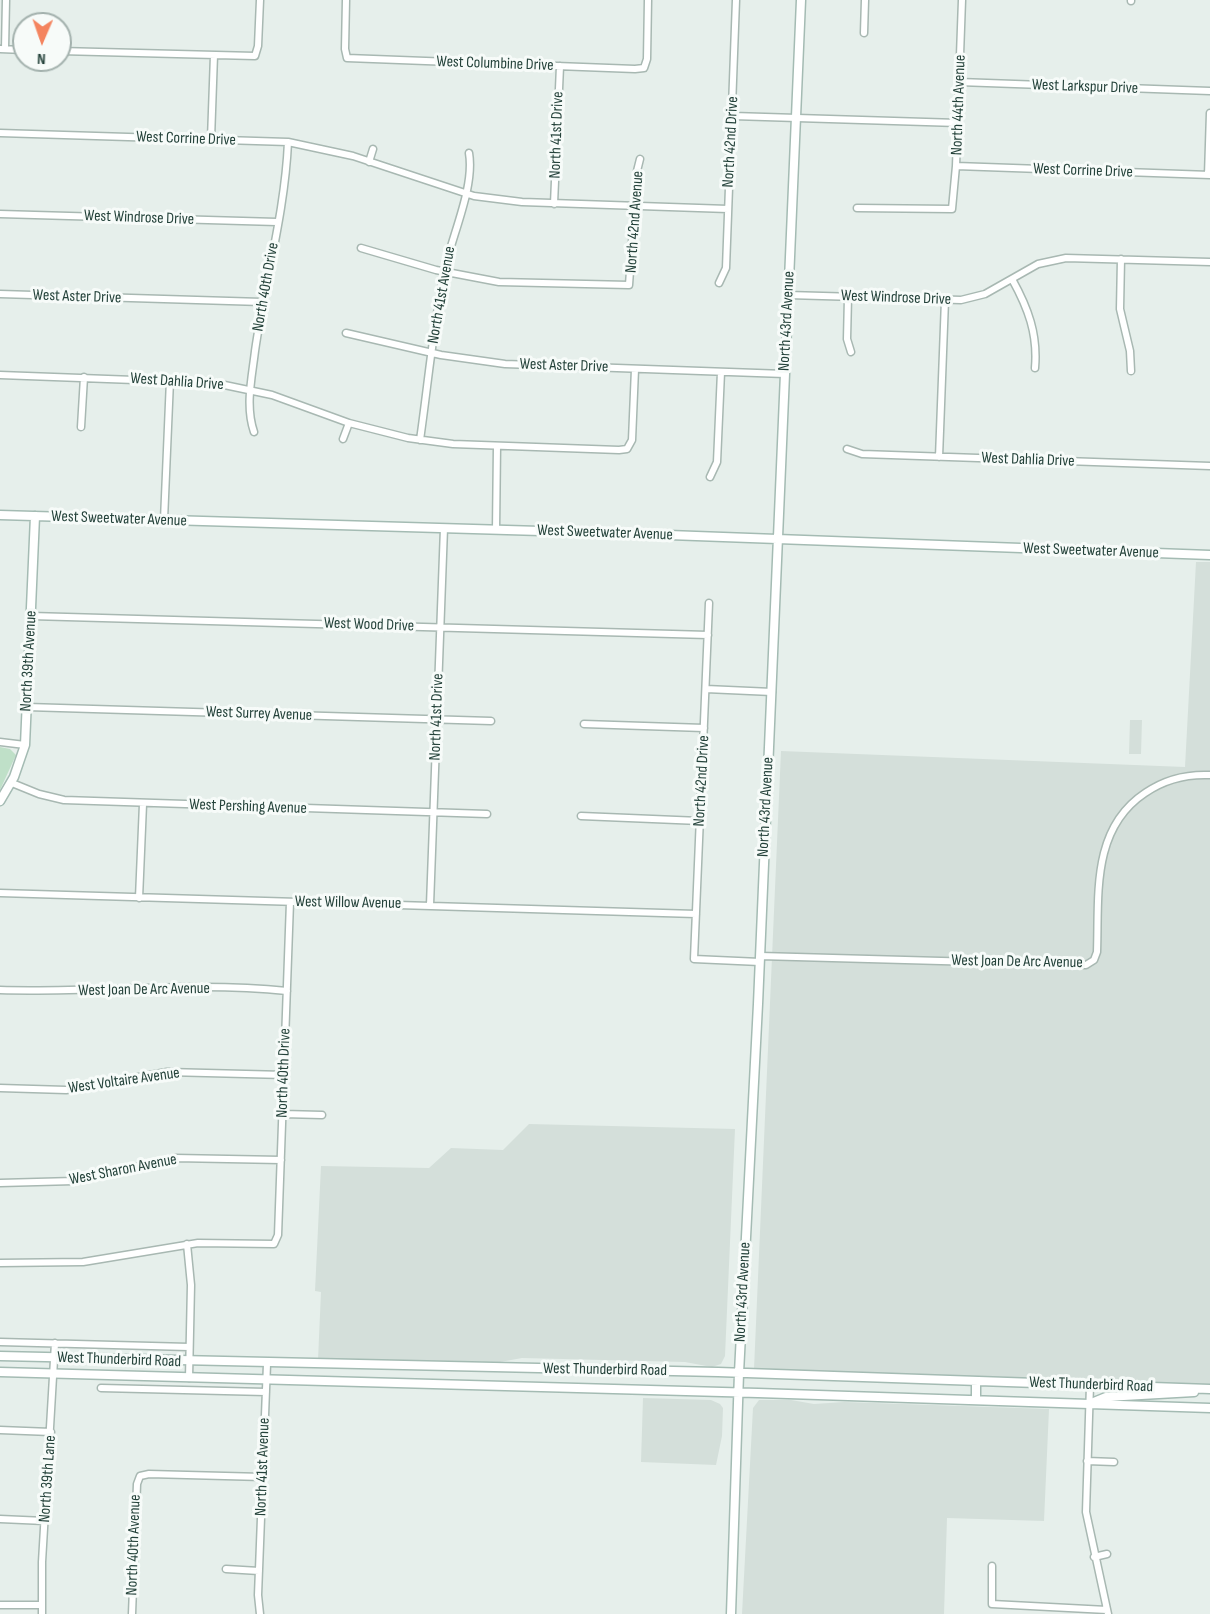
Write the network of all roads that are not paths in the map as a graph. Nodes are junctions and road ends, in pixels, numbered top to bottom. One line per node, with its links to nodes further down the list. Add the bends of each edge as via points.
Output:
1 (6, 0): 10 (street)
2 (260, 0): 12 (street, via 255,56)
3 (346, 0): 13 (street, West Columbine Drive, via 347,58)
4 (648, 0): 13 (street, West Columbine Drive, via 644,68)
5 (736, 0): 17 (street, North 42nd Drive)
6 (801, 0): 18 (main road, North 43rd Avenue)
7 (865, 0): 9 (street)
8 (962, 0): 14 (street, North 44th Avenue)
9 (864, 33)
10 (2, 49)
11 (72, 51): 12 (street)
12 (214, 56): 21 (street)
13 (560, 66): 30 (street, North 41st Drive)
14 (960, 82): 15 (street, West Larkspur Drive); 19 (street, North 44th Avenue)
15 (1210, 91)
16 (1210, 113): 28 (street)
17 (733, 116): 18 (street); 33 (street, North 42nd Drive)
18 (797, 117): 19 (street); 43 (main road, North 43rd Avenue)
19 (958, 123): 27 (street, North 44th Avenue)
20 (0, 133): 21 (street, West Corrine Drive)
21 (211, 140): 22 (street, West Corrine Drive)
22 (288, 142): 26 (street, West Corrine Drive); 35 (street, North 40th Drive)
23 (374, 149): 26 (street)
24 (469, 153): 29 (street, North 41st Avenue, via 471,165)
25 (640, 159): 31 (street, North 42nd Avenue)
26 (369, 162): 29 (street, West Corrine Drive)
27 (956, 166): 28 (street, West Corrine Drive); 32 (street, North 44th Avenue, via 952,209)
28 (1209, 175)
29 (465, 194): 30 (street, West Corrine Drive); 39 (street, North 41st Avenue)
30 (554, 204): 31 (street, West Corrine Drive)
31 (635, 206): 33 (street, West Corrine Drive); 39 (street, North 42nd Avenue, via 629,285 500,282)
32 (857, 208)
33 (728, 209): 41 (street, North 42nd Drive, via 726,268)
34 (0, 214): 35 (street, West Windrose Drive)
35 (277, 222): 46 (street, North 40th Drive)
36 (361, 248): 39 (street)
37 (1121, 259): 38 (street, West Windrose Drive); 40 (street, West Windrose Drive, via 1066,258 1038,264); 52 (street, via 1120,309)
38 (1210, 262)
39 (444, 272): 49 (street, North 41st Avenue)
40 (1012, 279): 45 (street, West Windrose Drive, via 985,294); 50 (street, via 1030,317)
41 (719, 283)
42 (0, 294): 46 (street, West Aster Drive)
43 (788, 294): 44 (street, West Windrose Drive); 54 (main road, North 43rd Avenue)
44 (848, 297): 45 (street, West Windrose Drive); 48 (street, via 847,339)
45 (945, 300): 66 (street)
46 (262, 303): 58 (street, North 40th Drive)
47 (346, 333): 49 (street, West Aster Drive)
48 (851, 352)
49 (431, 353): 51 (street, West Aster Drive, via 506,364); 63 (street, North 41st Avenue)
50 (1035, 368)
51 (635, 369): 53 (street, West Aster Drive); 64 (street, West Dahlia Drive, via 632,440 627,449)
52 (1131, 371)
53 (721, 372): 54 (street, West Aster Drive); 68 (street, via 717,462)
54 (785, 374): 74 (main road, North 43rd Avenue)
55 (0, 375): 56 (street, West Dahlia Drive)
56 (84, 377): 57 (street, West Dahlia Drive); 60 (street)
57 (170, 381): 58 (street, West Dahlia Drive, via 215,383); 71 (street)
58 (250, 390): 59 (street, West Dahlia Drive); 61 (street, North 40th Drive, via 249,416)
59 (349, 423): 62 (street); 63 (street, West Dahlia Drive)
60 (81, 427)
61 (254, 432)
62 (343, 439)
63 (420, 440): 64 (street, West Dahlia Drive)
64 (498, 446): 73 (street)
65 (847, 449): 66 (street, West Dahlia Drive, via 862,454)
66 (939, 457): 67 (street, West Dahlia Drive)
67 (1210, 466)
68 (710, 477)
69 (0, 515): 70 (main road, West Sweetwater Avenue)
70 (35, 516): 71 (main road, West Sweetwater Avenue); 77 (main road, North 39th Avenue)
71 (164, 520): 72 (main road, West Sweetwater Avenue)
72 (444, 528): 73 (main road, West Sweetwater Avenue); 78 (street, North 41st Drive)
73 (496, 530): 74 (main road, West Sweetwater Avenue)
74 (778, 540): 75 (main road, West Sweetwater Avenue); 81 (main road, North 43rd Avenue)
75 (1210, 555)
76 (710, 603): 79 (street, North 42nd Drive)
77 (31, 616): 78 (street, West Wood Drive); 82 (main road, North 39th Avenue)
78 (440, 627): 79 (street, West Wood Drive); 83 (street, North 41st Drive)
79 (708, 635): 80 (street, North 42nd Drive)
80 (706, 689): 81 (street); 86 (street, North 42nd Drive)
81 (772, 692): 103 (main road, North 43rd Avenue)
82 (27, 707): 83 (street, West Surrey Avenue); 88 (main road, North 39th Avenue)
83 (437, 719): 84 (street, West Surrey Avenue); 93 (street, North 41st Drive)
84 (491, 721)
85 (584, 723): 86 (street)
86 (704, 728): 96 (street, North 42nd Drive)
87 (0, 742): 88 (street)
88 (25, 746): 90 (main road, North 39th Avenue)
89 (1210, 775): 103 (street, West Joan De Arc Avenue, via 1173,779 1153,788 1134,801 1111,830 1102,854 1097,952 1090,963)
90 (12, 783): 91 (main road, North 39th Avenue); 92 (street, West Pershing Avenue, via 64,800)
91 (0, 801)
92 (143, 804): 93 (street, West Pershing Avenue); 98 (street)
93 (433, 812): 94 (street, West Pershing Avenue); 100 (street, North 41st Drive)
94 (487, 814)
95 (581, 816): 96 (street)
96 (700, 821): 101 (street, North 42nd Drive)
97 (0, 893): 98 (street, West Willow Avenue)
98 (140, 898): 99 (street, West Willow Avenue)
99 (290, 902): 100 (street, West Willow Avenue); 105 (street, North 40th Drive)
100 (430, 905): 101 (street, West Willow Avenue)
101 (696, 914): 102 (street, North 42nd Drive)
102 (694, 959): 103 (street, West Joan De Arc Avenue)
103 (760, 959): 122 (main road, North 43rd Avenue)
104 (0, 990): 105 (street, West Joan De Arc Avenue, via 154,987)
105 (287, 991): 106 (street, North 40th Drive)
106 (285, 1076): 107 (street, West Voltaire Avenue, via 167,1072 73,1089); 108 (street, North 40th Drive)
107 (0, 1088)
108 (283, 1114): 109 (street); 110 (street, North 40th Drive)
109 (322, 1115)
110 (281, 1160): 111 (street, West Sharon Avenue, via 176,1158 74,1181); 112 (street, North 40th Drive, via 278,1235 274,1244)
111 (0, 1183)
112 (187, 1244): 113 (street, via 83,1262); 116 (street, via 191,1268)
113 (0, 1263)
114 (0, 1342): 115 (street, West Thunderbird Road)
115 (55, 1343): 116 (street, West Thunderbird Road); 118 (street, North 39th Lane)
116 (189, 1347): 119 (street)
117 (0, 1356): 118 (main road, West Thunderbird Road)
118 (54, 1358): 119 (main road, West Thunderbird Road); 123 (street, North 39th Lane)
119 (189, 1362): 120 (main road, West Thunderbird Road); 125 (street)
120 (267, 1364): 122 (main road, West Thunderbird Road); 126 (street, North 41st Avenue)
121 (0, 1372): 123 (main road, West Thunderbird Road)
122 (739, 1373): 127 (main road, West Thunderbird Road); 133 (main road, North 43rd Avenue)
123 (54, 1374): 124 (main road, West Thunderbird Road); 138 (street, North 39th Lane)
124 (111, 1376): 125 (main road, West Thunderbird Road); 130 (street, West Thunderbird Road)
125 (189, 1378): 126 (main road, West Thunderbird Road)
126 (267, 1380): 132 (street, North 41st Avenue); 133 (main road, West Thunderbird Road)
127 (976, 1381): 128 (main road, West Thunderbird Road); 134 (main road)
128 (1090, 1385): 131 (main road, West Thunderbird Road); 135 (street)
129 (101, 1388): 130 (street, West Thunderbird Road)
130 (119, 1388): 132 (street, West Thunderbird Road)
131 (1207, 1389): 135 (main road, via 1180,1395 1106,1397)
132 (266, 1392): 141 (street, North 41st Avenue)
133 (738, 1392): 134 (main road, West Thunderbird Road); 155 (main road, North 43rd Avenue)
134 (975, 1400): 135 (main road, West Thunderbird Road)
135 (1089, 1404): 136 (main road, West Thunderbird Road); 139 (street)
136 (1210, 1408)
137 (0, 1430): 138 (street)
138 (51, 1432): 143 (street, North 39th Lane)
139 (1087, 1461): 140 (street); 145 (street, via 1086,1512)
140 (1114, 1462)
141 (263, 1477): 148 (street, North 41st Avenue); 153 (street, North 40th Avenue, via 140,1476)
142 (0, 1519): 143 (street)
143 (45, 1521): 150 (street, North 39th Lane)
144 (1107, 1554): 145 (street)
145 (1094, 1557): 151 (street)
146 (992, 1566): 151 (street, via 992,1604)
147 (226, 1569): 148 (street)
148 (260, 1571): 154 (street, North 41st Avenue)
149 (0, 1605): 150 (street)
150 (42, 1605): 152 (street, North 39th Lane)
151 (1107, 1612)
152 (42, 1614)
153 (132, 1614)
154 (260, 1614)
155 (730, 1614)

